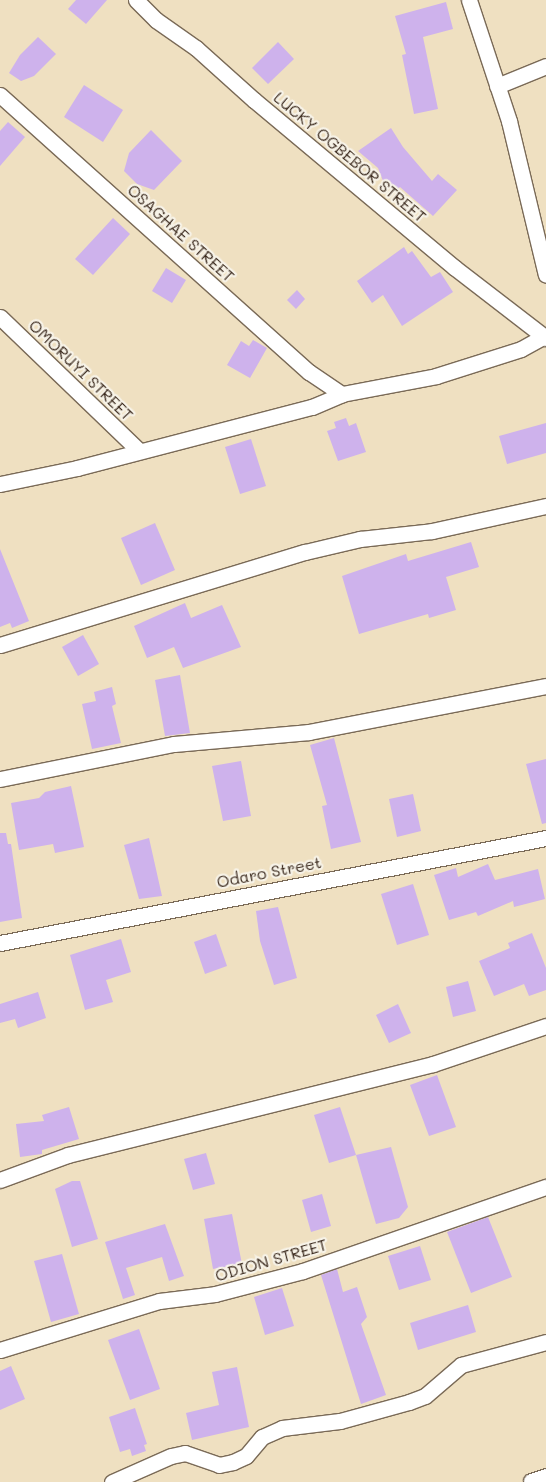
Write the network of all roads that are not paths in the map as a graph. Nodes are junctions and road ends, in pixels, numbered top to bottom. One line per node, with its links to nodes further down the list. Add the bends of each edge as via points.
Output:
1 (136, 0): 9 (street, LUCKY OGBEBOR STREET, via 455,268)
2 (469, 0): 4 (street)
3 (546, 66): 4 (street)
4 (497, 86): 6 (street)
5 (0, 95): 10 (street, OSAGHAE STREET, via 308,372)
6 (540, 223): 7 (street)
7 (546, 275)
8 (0, 316): 11 (street, OMORUYI STREET)
9 (545, 338): 10 (street, via 436,376)
10 (342, 394): 11 (street, via 312,406)
11 (137, 449): 12 (street, via 77,468)
12 (0, 484)
13 (546, 506): 14 (street, via 432,531 360,540 305,552)
14 (0, 645)
15 (546, 686): 16 (street, via 309,732 174,744)
16 (0, 779)
17 (546, 838): 18 (street, Odaro Street)
18 (0, 942)
19 (546, 1026): 20 (street, via 433,1064 68,1155)
20 (0, 1180)
21 (546, 1187): 23 (street, ODION STREET, via 303,1271 215,1294 159,1301)
22 (546, 1342): 26 (street, via 462,1365 425,1396 409,1402 340,1421 282,1428 262,1437 246,1456 233,1462 219,1465 185,1453)
23 (0, 1350)
24 (546, 1476): 25 (street)
25 (531, 1481)
26 (112, 1482)

